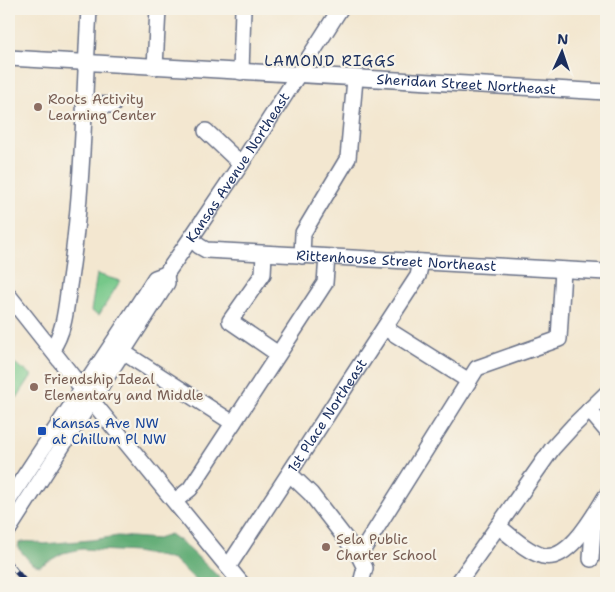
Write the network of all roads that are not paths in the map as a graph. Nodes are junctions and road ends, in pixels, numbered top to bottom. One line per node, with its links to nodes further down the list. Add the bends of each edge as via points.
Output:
1 (89, 9): 6 (street)
2 (158, 9): 7 (street)
3 (243, 9): 8 (street)
4 (340, 9): 9 (street, Kansas Avenue Northeast)
5 (9, 58): 6 (street, Sheridan Street Northeast)
6 (86, 63): 7 (street, Sheridan Street Northeast); 12 (street)
7 (155, 67): 8 (street, Sheridan Street Northeast)
8 (240, 72): 9 (street, Sheridan Street Northeast)
9 (296, 76): 10 (street, Sheridan Street Northeast); 15 (street, Kansas Avenue Northeast)
10 (356, 78): 11 (street, Sheridan Street Northeast); 18 (street, via 348,158 303,233)
11 (606, 92)
12 (84, 104): 13 (street); 27 (street, via 78,212 82,248 63,325)
13 (113, 105)
14 (206, 131): 15 (street)
15 (240, 164): 16 (street, Kansas Avenue Northeast)
16 (190, 238): 17 (street, Rittenhouse Street Northeast, via 206,250); 24 (street, Kansas Avenue Northeast)
17 (264, 254): 18 (street, Rittenhouse Street Northeast); 29 (street, via 263,274 230,321)
18 (302, 256): 19 (street, Rittenhouse Street Northeast)
19 (327, 257): 20 (street, Rittenhouse Street Northeast); 29 (street, via 325,283)
20 (421, 262): 22 (street, Rittenhouse Street Northeast); 26 (street, 1st Place Northeast, via 418,276)
21 (146, 266): 24 (street)
22 (563, 270): 23 (street, Rittenhouse Street Northeast); 30 (street, via 559,339 477,368)
23 (606, 272)
24 (162, 275): 28 (street, Kansas Avenue Northeast, via 167,283); 31 (street, Kansas Avenue Northeast, via 155,278)
25 (9, 296): 27 (street, via 20,321)
26 (385, 328): 30 (street); 37 (street, 1st Place Northeast)
27 (52, 349): 31 (street)
28 (123, 352): 33 (street, Kansas Avenue Northeast); 35 (street)
29 (278, 354): 35 (street)
30 (469, 380): 44 (street)
31 (83, 388): 33 (street); 39 (street, Kansas Avenue Northeast)
32 (606, 394): 34 (street)
33 (92, 401): 40 (street, via 135,463); 43 (street, Kansas Avenue Northeast, via 63,456)
34 (589, 410): 36 (street); 42 (street, via 552,449)
35 (233, 423): 40 (street, via 190,489)
36 (606, 430)
37 (290, 474): 44 (street, via 311,494); 46 (street, 1st Place Northeast)
38 (606, 496): 41 (street)
39 (9, 500)
40 (175, 501): 46 (street)
41 (594, 516): 42 (street, via 569,548 557,555 544,556 532,551); 45 (street)
42 (498, 526): 49 (street)
43 (9, 529)
44 (359, 556): 48 (street, via 365,568)
45 (590, 559)
46 (228, 567): 47 (street)
47 (241, 583)
48 (361, 583)
49 (458, 583)

